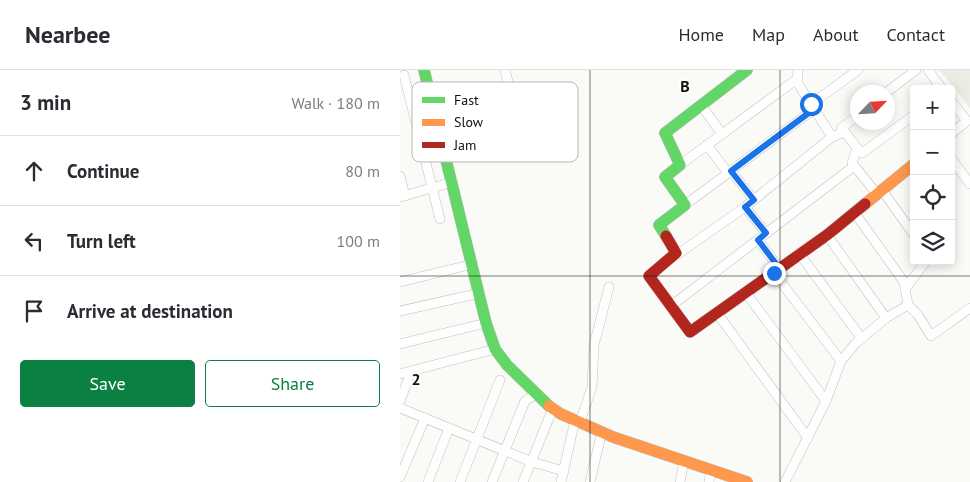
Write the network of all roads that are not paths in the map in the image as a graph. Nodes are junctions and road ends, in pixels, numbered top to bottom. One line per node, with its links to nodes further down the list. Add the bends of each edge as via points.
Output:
1 (747, 70): 9 (street)
2 (858, 70): 12 (street)
3 (916, 70): 8 (street)
4 (928, 70): 7 (street)
5 (799, 73): 12 (street, via 797,82); 17 (street)
6 (404, 75): 11 (street)
7 (939, 85)
8 (895, 86)
9 (701, 105): 17 (street); 24 (street, via 665,133)
10 (955, 106): 15 (street, via 967,121)
11 (412, 107)
12 (813, 107): 18 (street); 27 (street)
13 (910, 118): 20 (street, via 862,153)
14 (850, 122): 16 (street, via 842,128)
15 (955, 131)
16 (845, 132): 18 (street); 20 (street)
17 (722, 134): 19 (street)
18 (832, 137): 34 (street)
19 (706, 145): 24 (street); 27 (street)
20 (857, 148): 25 (street)
21 (426, 162): 31 (street)
22 (448, 162): 29 (street)
23 (955, 163): 30 (street)
24 (680, 165): 35 (street, via 665,177)
25 (854, 166): 32 (street); 40 (street)
26 (910, 167): 32 (street)
27 (729, 172): 34 (street); 35 (street)
28 (400, 176): 33 (street)
29 (453, 182): 31 (street); 45 (street)
30 (970, 184)
31 (432, 188): 33 (street); 38 (street)
32 (880, 192): 37 (street); 39 (street)
33 (402, 197)
34 (754, 200): 36 (street)
35 (685, 205): 43 (street, via 660,225)
36 (745, 207): 40 (street); 43 (street, via 678,254)
37 (854, 212): 41 (street); 50 (street, via 904,282)
38 (440, 219)
39 (910, 229)
40 (766, 233): 42 (street)
41 (826, 235): 44 (street); 58 (street)
42 (758, 240): 47 (street); 54 (street)
43 (676, 252): 54 (street, via 649,276)
44 (799, 253): 47 (street); 60 (street)
45 (473, 264): 48 (street); 51 (street)
46 (923, 265): 50 (street)
47 (777, 271): 52 (street); 63 (street)
48 (400, 282)
49 (609, 287): 73 (street, via 594,345 592,387)
50 (905, 288): 53 (street)
51 (480, 293): 56 (street); 59 (street)
52 (746, 293): 57 (street); 69 (street)
53 (908, 305): 55 (street, via 931,336); 58 (street)
54 (671, 306): 57 (street, via 690,332)
55 (970, 308)
56 (400, 312)
57 (717, 313): 76 (street)
58 (886, 318): 60 (street)
59 (486, 323): 61 (street); 62 (street)
60 (862, 338): 63 (street)
61 (400, 344)
62 (495, 349): 64 (street); 67 (street)
63 (841, 361): 69 (street)
64 (411, 372): 65 (street); 68 (street)
65 (400, 374)
66 (500, 380): 77 (street)
67 (535, 394): 71 (street); 78 (street, via 525,401)
68 (400, 401)
69 (826, 401): 76 (street)
70 (400, 408): 72 (street)
71 (553, 408): 73 (street); 80 (street)
72 (425, 418): 74 (street); 83 (street)
73 (578, 421): 75 (street); 82 (street)
74 (449, 428): 77 (street); 85 (street)
75 (602, 431): 79 (street); 90 (street)
76 (808, 438): 94 (street)
77 (477, 439): 78 (street); 86 (street)
78 (505, 450): 80 (street); 87 (street)
79 (684, 461): 81 (street); 91 (street)
80 (532, 462): 82 (street); 88 (street)
81 (711, 470): 84 (street); 92 (street)
82 (564, 471): 89 (street)
83 (400, 477)
84 (731, 479): 93 (street)
85 (428, 482)
86 (460, 482)
87 (492, 482)
88 (523, 482)
89 (561, 482)
90 (590, 482)
91 (680, 482)
92 (709, 482)
93 (747, 482)
94 (785, 482)

